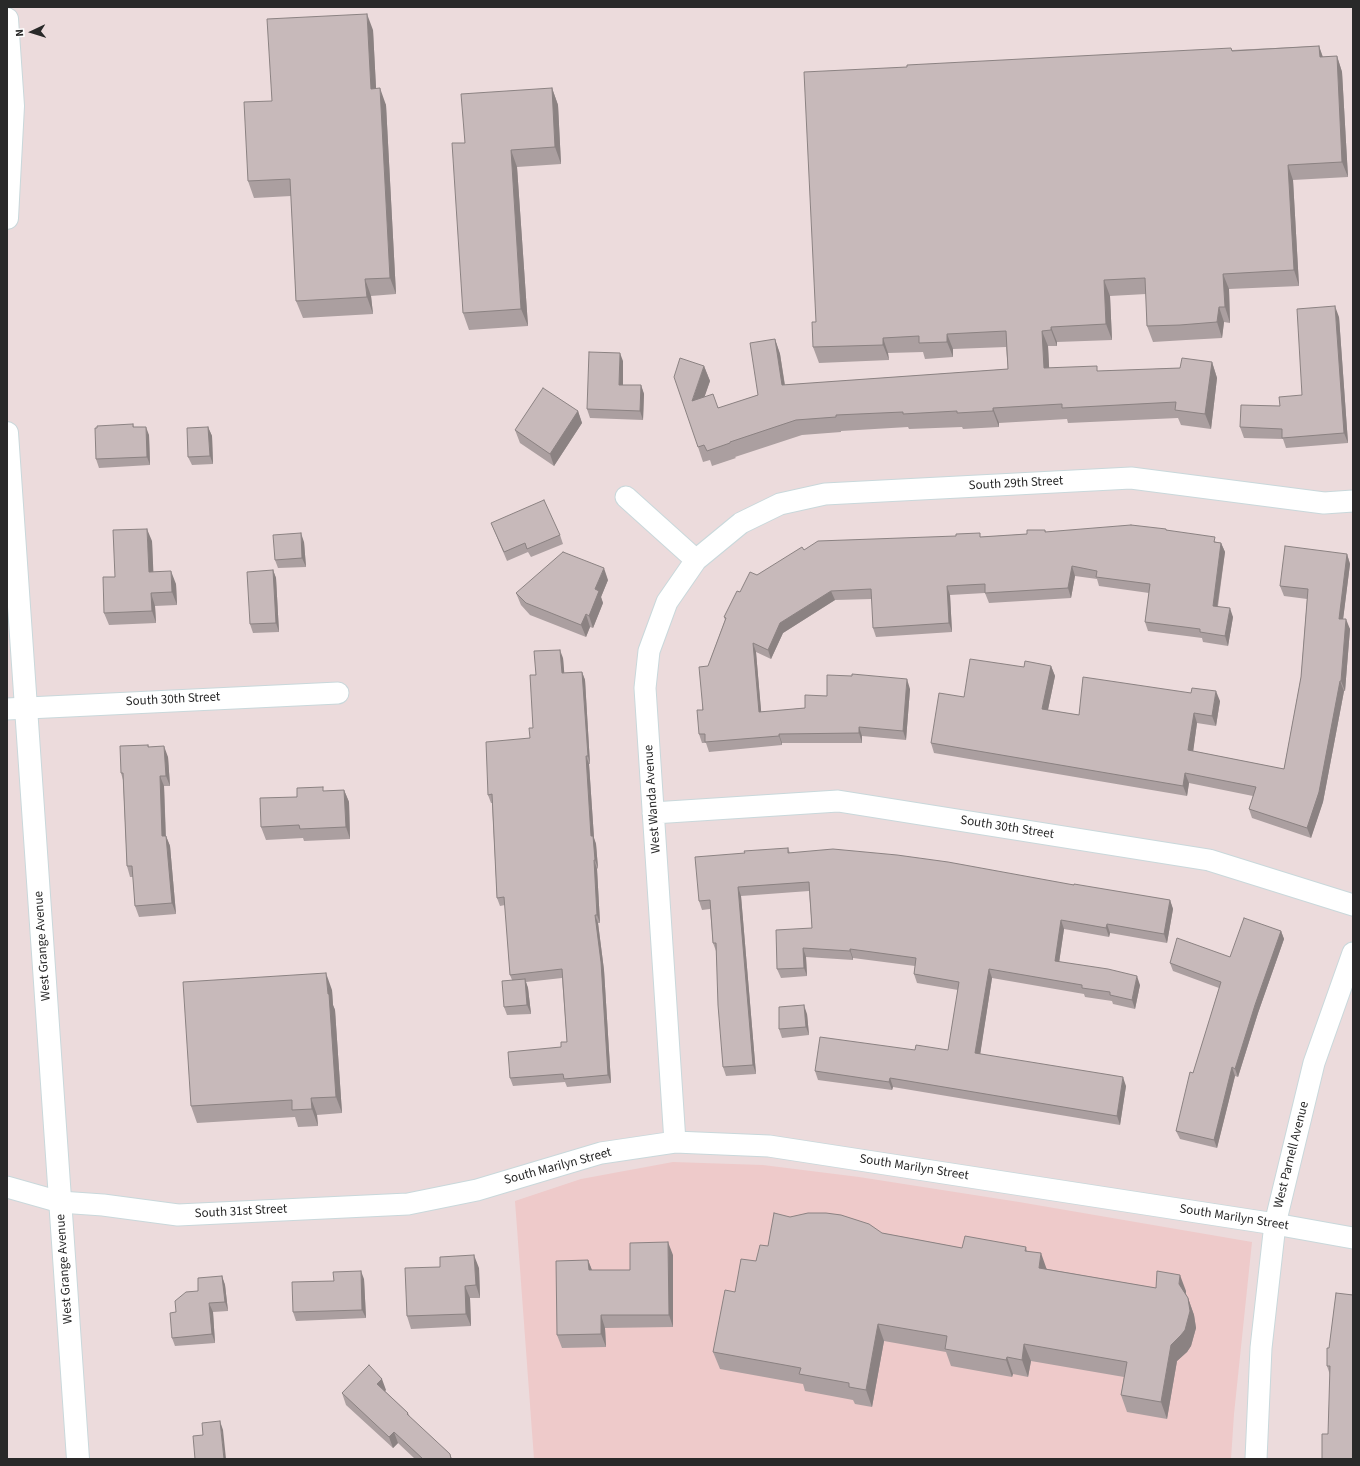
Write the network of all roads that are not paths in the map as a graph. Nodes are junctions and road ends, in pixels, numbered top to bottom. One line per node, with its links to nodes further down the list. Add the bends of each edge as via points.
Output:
1 (7, 19): 2 (street)
2 (10, 106): 3 (street)
3 (7, 218)
4 (7, 433): 9 (street, West Grange Avenue)
5 (626, 497): 7 (street)
6 (1353, 501): 7 (street, South 29th Street, via 1324,503 1131,478 825,494 780,504 740,523)
7 (696, 560): 10 (street, West Wanda Avenue, via 668,602 649,651 645,688)
8 (338, 692): 9 (street, South 30th Street)
9 (17, 708): 16 (street, West Grange Avenue)
10 (653, 812): 11 (street, South 30th Street, via 838,801 1209,860); 13 (street, West Wanda Avenue)
11 (1353, 905)
12 (1353, 953): 17 (street, West Parnell Avenue, via 1314,1063)
13 (675, 1142): 15 (street, South Marilyn Street, via 601,1153); 17 (street, South Marilyn Street, via 769,1146)
14 (7, 1187): 16 (street, South 31st Street)
15 (477, 1190): 16 (street, South 31st Street, via 408,1204 178,1215)
16 (60, 1202): 19 (street, West Grange Avenue)
17 (1275, 1224): 18 (street, South Marilyn Street); 20 (street, West Parnell Avenue, via 1261,1348)
18 (1353, 1238)
19 (78, 1459)
20 (1256, 1459)

